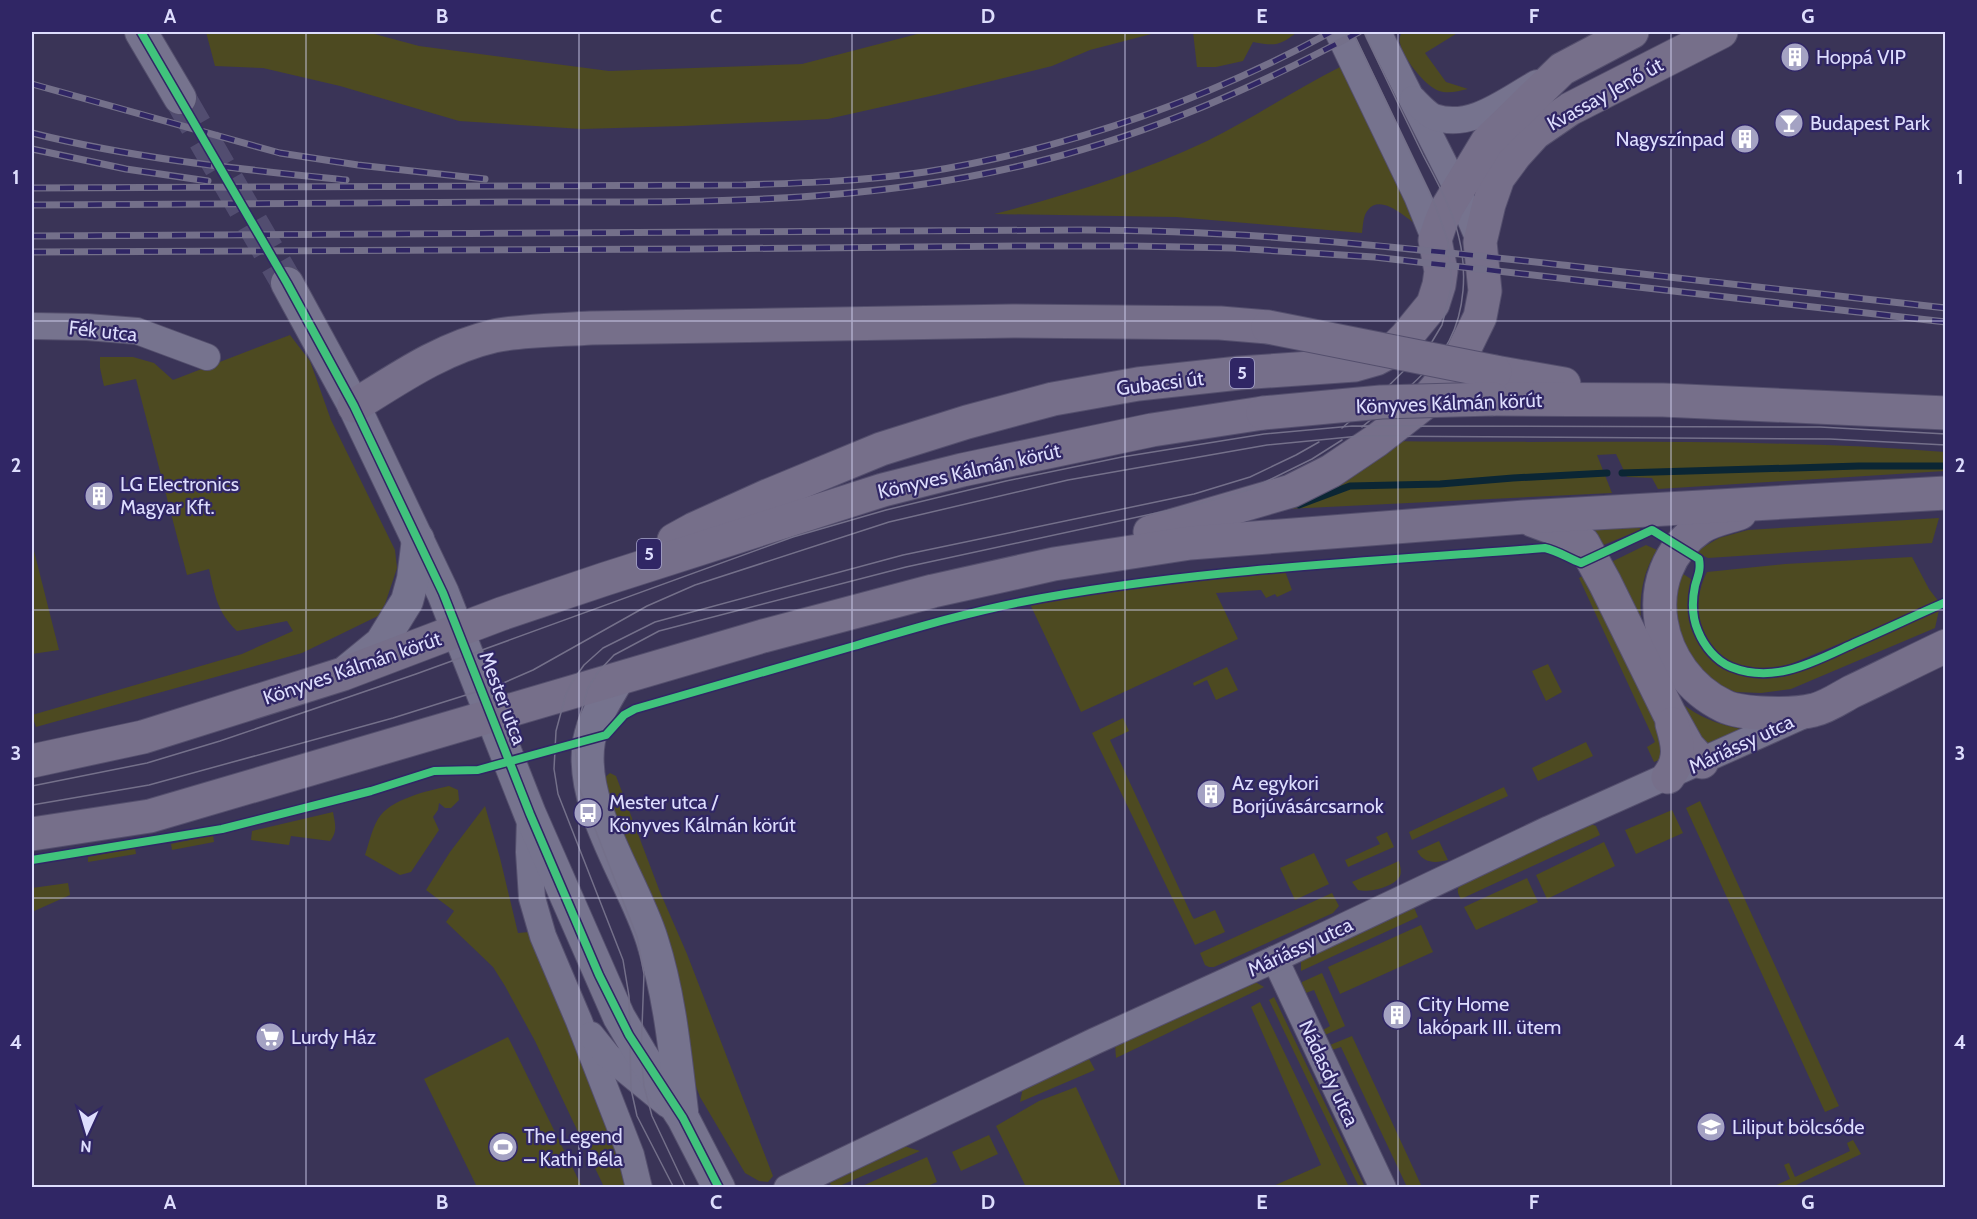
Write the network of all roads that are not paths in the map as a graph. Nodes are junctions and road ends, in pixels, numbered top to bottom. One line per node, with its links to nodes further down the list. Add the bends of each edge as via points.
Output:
1 (141, 32): 9 (street)
2 (1338, 32): 11 (street, Gubacsi út)
3 (1378, 32): 6 (street)
4 (1631, 32): 7 (main road, Kvassay Jenő út); 8 (main road, via 1605,54 1604,69 1618,77)
5 (1721, 32): 8 (main road, Kvassay Jenő út)
6 (1395, 68): 7 (street, Kvassay Jenő út, via 1411,98 1432,116 1455,122 1477,117); 10 (street)
7 (1562, 69): 10 (main road, Kvassay Jenő út, via 1487,142)
8 (1645, 71): 12 (main road, Kvassay Jenő út, via 1570,109 1535,133 1498,178)
9 (180, 98)
10 (1458, 191): 11 (main road, Kvassay Jenő út); 12 (street)
11 (1435, 240): 24 (main road, Gubacsi út / 5, via 1441,271 1433,304 1406,338 1376,359 1355,365 1138,384 1053,399 967,422 881,449 767,496 694,529)
12 (1480, 242): 23 (main road, via 1485,291 1471,338 1458,362 1422,405 1384,435 1331,471 1291,491)
13 (286, 284): 17 (street, Mester utca)
14 (32, 326): 15 (street, Fék utca, via 136,331)
15 (207, 357)
16 (1494, 386): 17 (main road, bridge, via 1268,327 1198,322 591,328 496,336 462,345 431,359); 18 (main road, via 1663,400); 24 (main road, Könyves Kálmán körút, bridge, via 1152,430 962,470 883,490)
17 (354, 406): 22 (street, Mester utca)
18 (1946, 413)
19 (1946, 493): 20 (main road)
20 (1779, 502): 21 (main road); 29 (main road, via 1703,525 1685,540 1665,573 1659,610 1667,646 1678,668 1709,698 1726,708 1748,713)
21 (1525, 518): 23 (main road, via 1190,543); 30 (main road, via 1570,534 1583,543)
22 (418, 539): 25 (street, Mester utca); 27 (street, via 407,601 381,643)
23 (1054, 564): 28 (main road, via 933,591)
24 (605, 579): 25 (main road, Könyves Kálmán körút)
25 (459, 630): 27 (main road, Könyves Kálmán körút); 31 (street, Mester utca)
26 (1946, 646): 29 (main road)
27 (343, 674): 32 (main road, Könyves Kálmán körút, via 143,737)
28 (618, 679): 31 (main road); 39 (street, Mester utca, via 589,740 591,786 601,821 651,936 663,976)
29 (1815, 710): 33 (street, Máriássy utca)
30 (1669, 713): 33 (main road, via 1688,747); 34 (main road, via 1678,750 1675,768)
31 (492, 716): 35 (street, Mester utca); 36 (main road, via 150,816)
32 (32, 761)
33 (1702, 762): 34 (street, Máriássy utca)
34 (1668, 777): 37 (street, Máriássy utca)
35 (530, 814): 38 (street, Mester utca, via 532,898 543,936); 39 (street, Mester utca, via 619,1017)
36 (32, 834)
37 (1275, 959): 42 (street, Máriássy utca); 43 (street, Nádasdy utca)
38 (579, 1021): 39 (street, Mester utca, via 608,1056); 40 (street, Mester utca, via 631,1155)
39 (683, 1118): 41 (street, Mester utca)
40 (639, 1188)
41 (719, 1188)
42 (788, 1188)
43 (1383, 1188)

